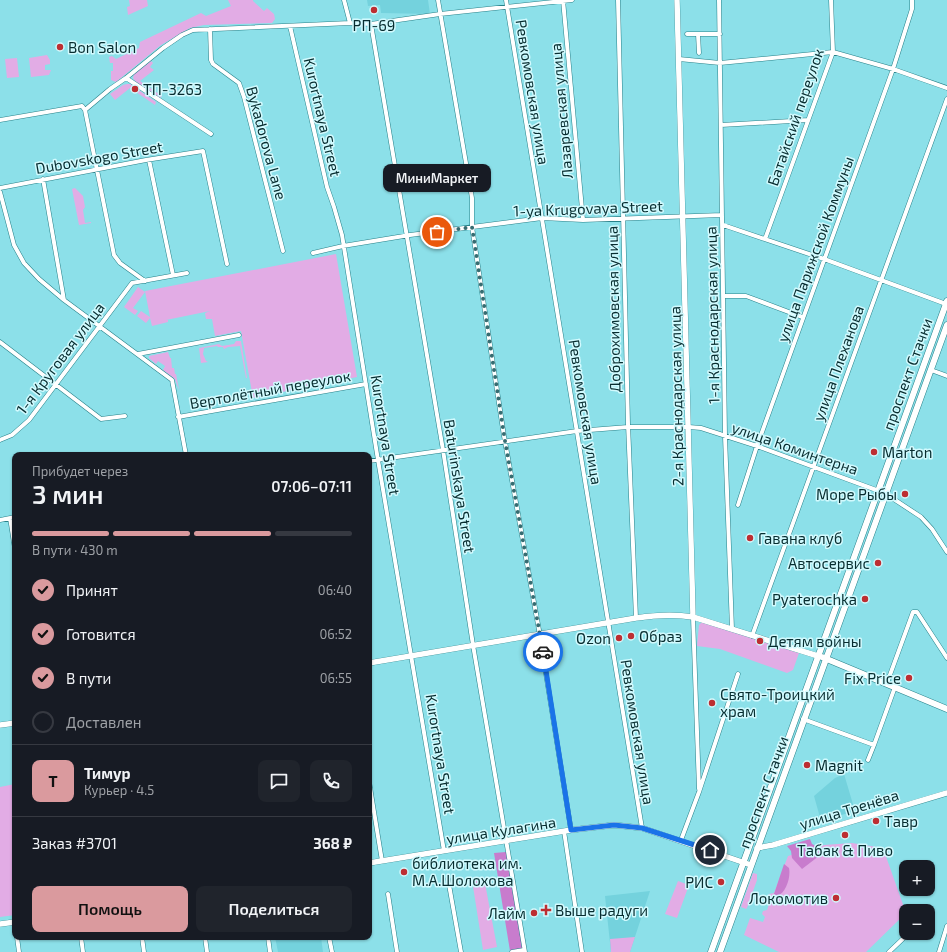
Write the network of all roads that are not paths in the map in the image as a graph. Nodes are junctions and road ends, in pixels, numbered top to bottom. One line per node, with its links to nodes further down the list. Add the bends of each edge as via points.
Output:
1 (344, 0): 13 (street)
2 (438, 0): 12 (street)
3 (506, 0): 11 (street, Ревкомовская улица)
4 (563, 0): 5 (street); 11 (street); 42 (street, Лазаревская улица)
5 (572, 0)
6 (618, 0): 41 (street, Доброхимовская улица)
7 (677, 0): 22 (street, 2-я Краснодарская улица)
8 (719, 0): 19 (street, 1-я Краснодарская улица)
9 (832, 0): 20 (street, Батайский переулок)
10 (912, 0): 24 (street, улица Парижской Коммуны, via 912,9)
11 (507, 6): 12 (street); 40 (street, Ревкомовская улица)
12 (440, 14): 14 (street); 44 (street, via 472,198)
13 (350, 23): 14 (street); 15 (street)
14 (371, 24): 45 (street, Baturinskaya Street)
15 (290, 26): 16 (street); 47 (street, Kurortnaya Street)
16 (210, 29): 25 (street, via 193,30 182,35); 48 (street, Bykadorova Lane, via 213,64 239,84 244,97)
17 (687, 34): 18 (street)
18 (698, 34): 19 (street); 21 (street)
19 (720, 34): 23 (street, 1-я Краснодарская улица)
20 (833, 52): 23 (street); 24 (street); 30 (street, Батайский переулок)
21 (699, 53)
22 (679, 59): 23 (street); 39 (street, 2-я Краснодарская улица)
23 (720, 63): 31 (street, 1-я Краснодарская улица)
24 (892, 69): 26 (street); 50 (street, улица Парижской Коммуны)
25 (126, 78): 28 (street); 32 (street)
26 (947, 88)
27 (947, 99): 55 (street, улица Плеханова)
28 (85, 110): 29 (street, via 82,106); 34 (street)
29 (0, 120)
30 (808, 120): 31 (street); 46 (street, Батайский переулок)
31 (721, 125): 38 (street, 1-я Краснодарская улица)
32 (211, 134)
33 (149, 160): 34 (street, Dubovskogo Street); 51 (street, Dubovskogo Street, via 203,151); 54 (street)
34 (96, 169): 35 (street, Dubovskogo Street); 53 (street, via 114,255 120,263)
35 (43, 179): 36 (street, Dubovskogo Street); 59 (street)
36 (0, 188)
37 (0, 195): 59 (street, via 14,245 24,262)
38 (722, 215): 39 (street, 1-ya Krugovaya Street); 43 (street, 1-я Краснодарская улица)
39 (683, 216): 41 (street, 1-ya Krugovaya Street); 74 (street, 2-я Краснодарская улица)
40 (542, 218): 42 (street, 1-ya Krugovaya Street); 44 (street, 1-ya Krugovaya Street); 75 (street, Ревкомовская улица)
41 (623, 218): 42 (street, 1-ya Krugovaya Street); 73 (street, Доброхимовская улица)
42 (583, 220)
43 (723, 225): 46 (street); 58 (street, 1-я Краснодарская улица)
44 (472, 227): 45 (street, 1-ya Krugovaya Street); 78 (street)
45 (407, 236): 47 (street, 1-ya Krugovaya Street); 80 (street, Baturinskaya Street)
46 (765, 239): 50 (street)
47 (343, 246): 49 (street, 1-ya Krugovaya Street); 70 (street, Kurortnaya Street)
48 (283, 251)
49 (313, 253)
50 (824, 259): 55 (street); 61 (street, улица Парижской Коммуны)
51 (227, 264)
52 (187, 272): 54 (street)
53 (137, 275): 56 (street); 57 (street, 1-я Круговая улица)
54 (173, 275): 56 (street)
55 (880, 280): 60 (street); 84 (street, улица Плеханова)
56 (145, 281): 57 (street)
57 (132, 283): 63 (street, 1-я Круговая улица)
58 (723, 296): 61 (street, via 746,296); 76 (street, 1-я Краснодарская улица)
59 (64, 300): 63 (street)
60 (946, 302): 85 (main road, проспект Стачки)
61 (802, 317): 79 (street, улица Парижской Коммуны)
62 (947, 325): 67 (main road, проспект Стачки)
63 (100, 326): 66 (street); 69 (street, 1-я Круговая улица)
64 (239, 335): 66 (street)
65 (0, 342): 69 (street)
66 (138, 354): 72 (street, via 172,380)
67 (931, 370): 68 (street); 86 (main road, проспект Стачки)
68 (947, 376)
69 (56, 384): 71 (street, via 102,419); 77 (street, 1-я Круговая улица, via 20,430)
70 (366, 384): 72 (street, Вертолётный переулок); 82 (street, Kurortnaya Street)
71 (125, 416)
72 (178, 417): 81 (street)
73 (628, 427): 74 (street, улица Коминтерна); 75 (street, улица Коминтерна); 92 (street, Доброхимовская улица)
74 (689, 427): 76 (street, улица Коминтерна); 91 (street, 2-я Краснодарская улица)
75 (576, 432): 78 (street, улица Коминтерна); 93 (street, Ревкомовская улица)
76 (725, 436): 79 (street, улица Коминтерна); 94 (street, 1-я Краснодарская улица)
77 (0, 440)
78 (505, 441): 80 (street, улица Коминтерна); 95 (street)
79 (756, 446): 84 (street, улица Коминтерна); 87 (street, улица Парижской Коммуны)
80 (443, 450): 82 (street, улица Коминтерна); 97 (street, Baturinskaya Street)
81 (185, 452)
82 (378, 459): 83 (street, улица Коминтерна); 98 (street, Kurortnaya Street)
83 (372, 460)
84 (814, 467): 85 (street, улица Коминтерна); 96 (street, улица Плеханова)
85 (879, 490): 99 (main road, проспект Стачки)
86 (886, 494): 90 (street, via 921,517); 100 (main road, проспект Стачки)
87 (738, 505)
88 (12, 517): 89 (street)
89 (0, 520)
90 (947, 552)
91 (693, 617): 92 (street, via 656,615); 94 (street); 112 (street, 2-я Краснодарская улица)
92 (636, 618): 93 (street)
93 (608, 623): 95 (street); 115 (street, Ревкомовская улица)
94 (732, 629): 96 (street)
95 (540, 634): 97 (street); 116 (street)
96 (752, 636): 99 (street)
97 (473, 645): 98 (street); 119 (street, Baturinskaya Street)
98 (412, 656): 102 (street); 121 (street, Kurortnaya Street)
99 (818, 656): 100 (main road); 123 (main road, проспект Стачки)
100 (826, 658): 104 (main road); 107 (main road, проспект Стачки)
101 (947, 658): 104 (street, via 917,612 913,612)
102 (372, 663)
103 (738, 674): 112 (street)
104 (887, 683): 105 (main road)
105 (895, 687): 106 (main road); 110 (street)
106 (947, 709)
107 (803, 719): 110 (street); 120 (main road, проспект Стачки)
108 (12, 723): 109 (street)
109 (0, 725)
110 (874, 745): 111 (street)
111 (868, 760)
112 (699, 792): 118 (street)
113 (947, 793): 120 (street, улица Тренёва)
114 (372, 799): 122 (street)
115 (642, 828): 116 (street, улица Кулагина, via 614,825); 118 (street, улица Кулагина)
116 (571, 830): 117 (street, улица Кулагина)
117 (564, 832): 119 (street, улица Кулагина); 148 (street)
118 (681, 840): 123 (street, улица Кулагина)
119 (505, 841): 121 (street, улица Кулагина); 138 (street, Baturinskaya Street)
120 (757, 848): 125 (main road, проспект Стачки)
121 (444, 851): 122 (street, улица Кулагина)
122 (382, 861): 124 (street, улица Кулагина)
123 (743, 862): 125 (street, улица Кулагина); 149 (main road, проспект Стачки)
124 (372, 863)
125 (751, 865): 150 (main road, проспект Стачки)
126 (448, 880): 146 (street)
127 (388, 894): 145 (street)
128 (12, 923): 129 (street)
129 (0, 924)
130 (947, 926): 152 (street)
131 (18, 940): 139 (street)
132 (81, 940): 140 (street)
133 (142, 940): 141 (street)
134 (205, 940): 142 (street)
135 (268, 940): 143 (street)
136 (330, 940): 144 (street)
137 (902, 940): 151 (street)
138 (524, 951): 147 (street)
139 (20, 952)
140 (83, 952)
141 (144, 952)
142 (207, 952)
143 (270, 952)
144 (332, 952)
145 (397, 952)
146 (461, 952)
147 (512, 952)
148 (582, 952)
149 (711, 952)
150 (720, 952)
151 (889, 952)
152 (939, 952)

